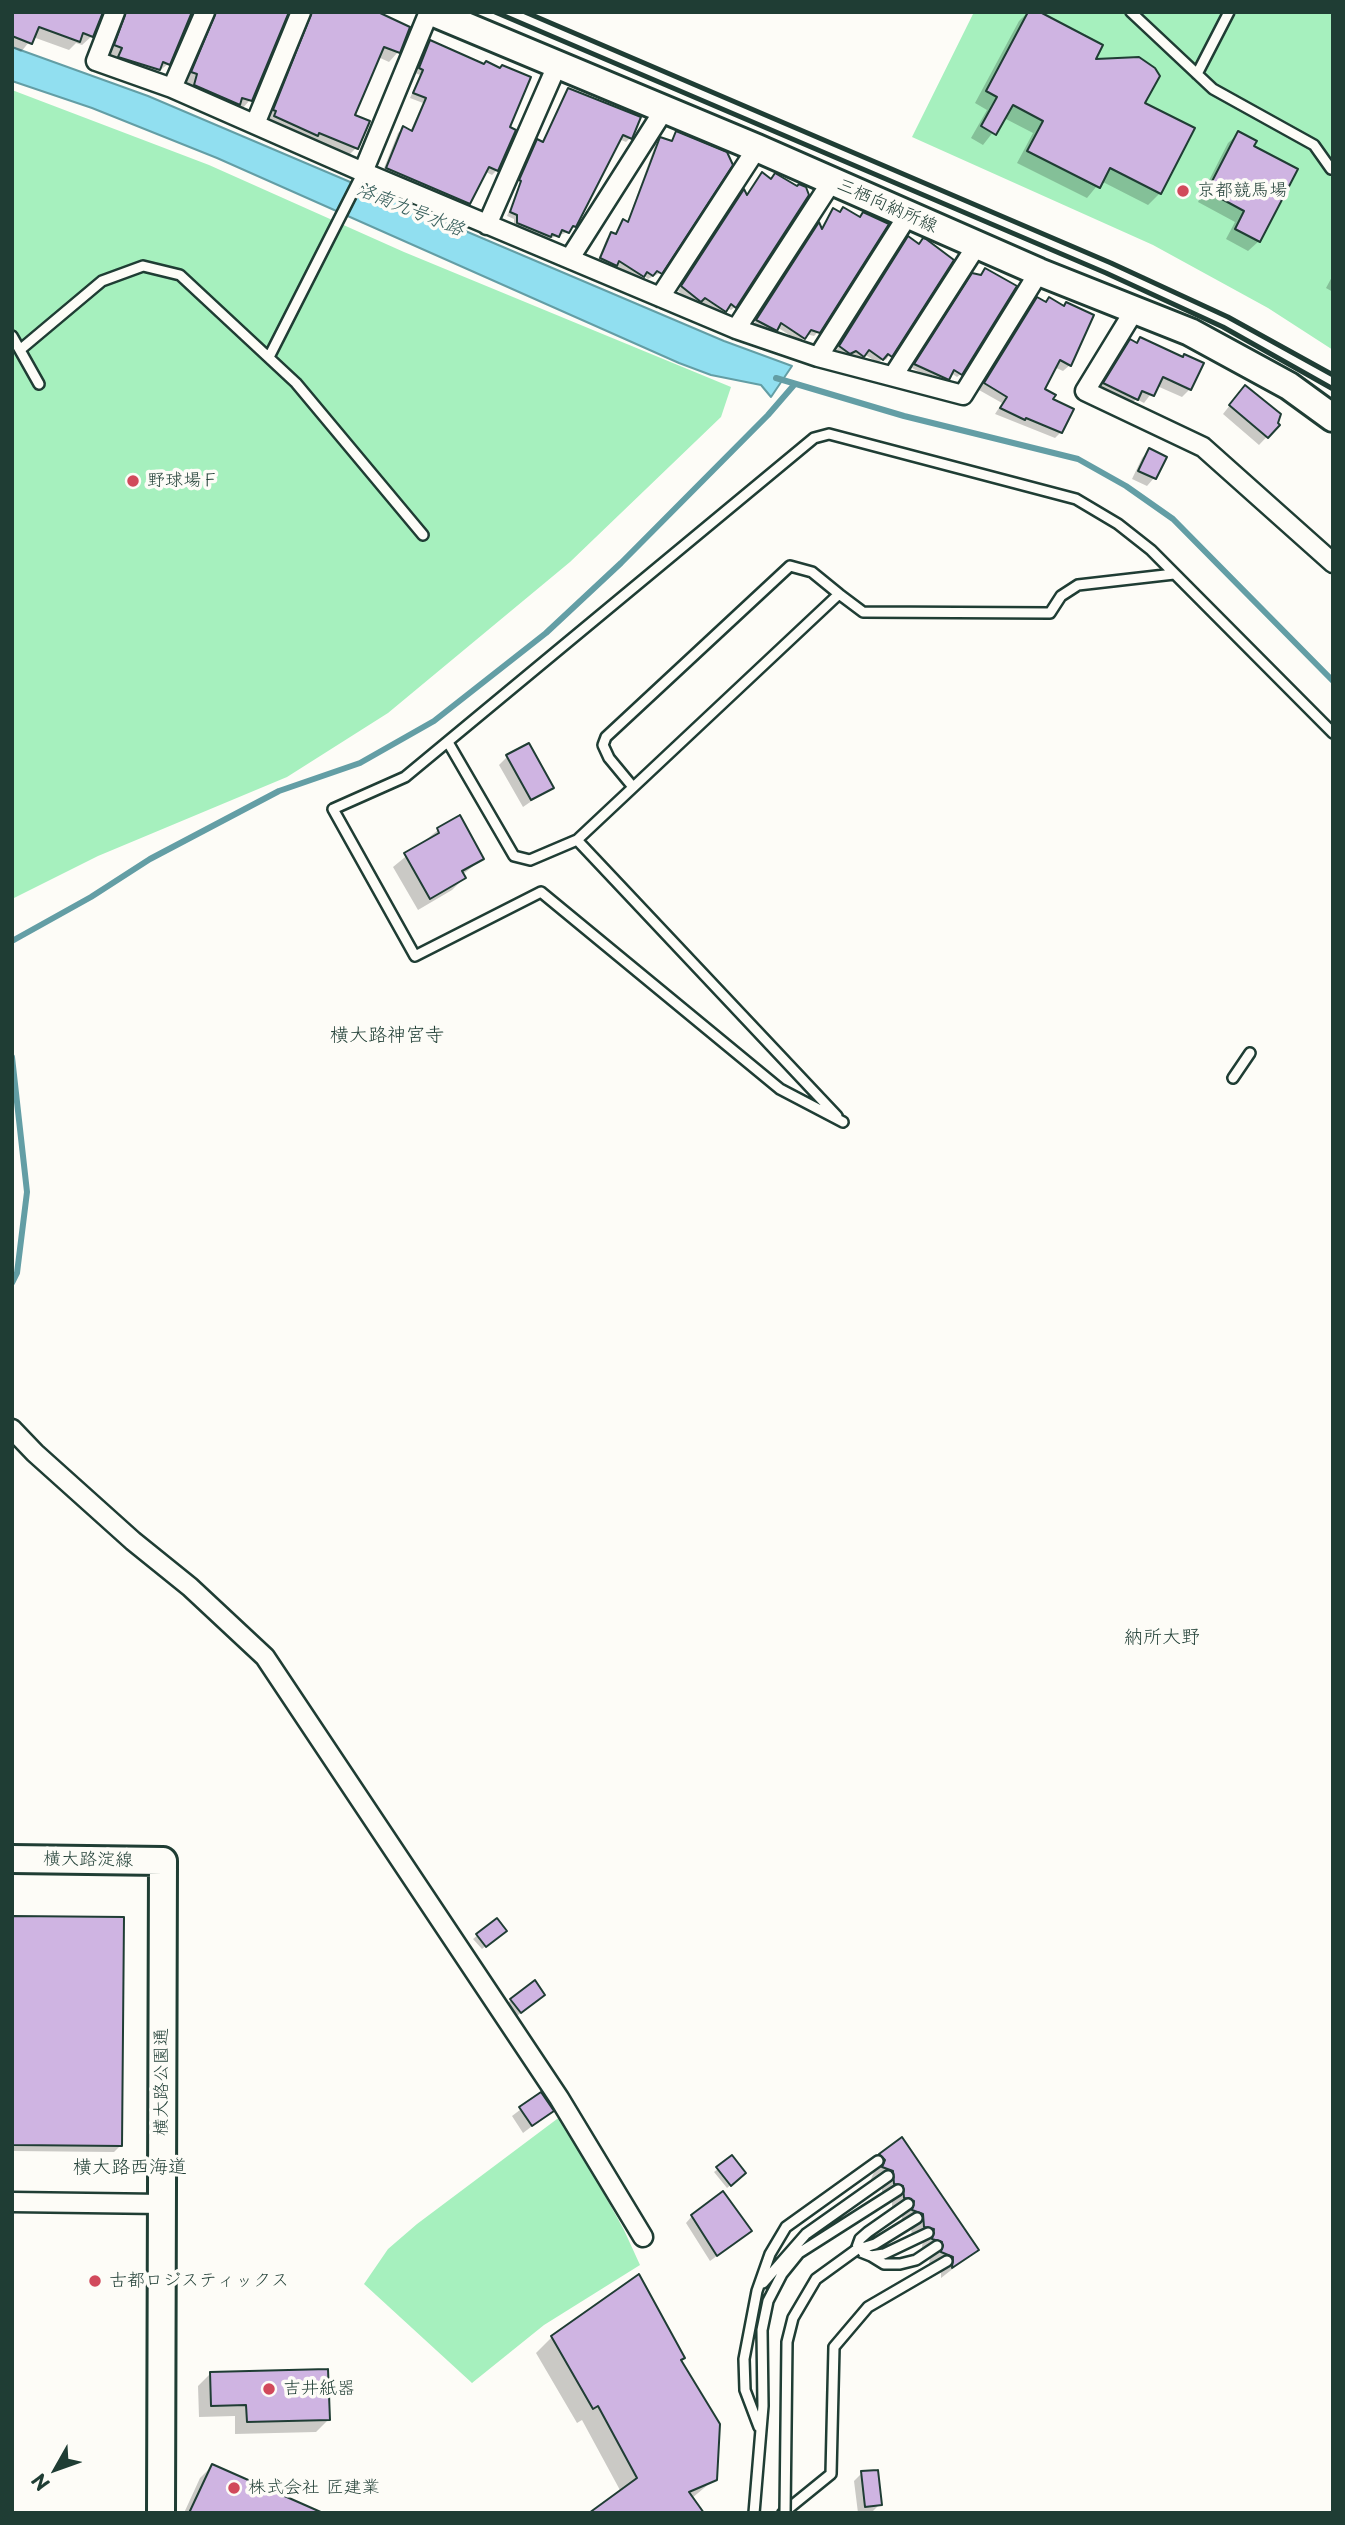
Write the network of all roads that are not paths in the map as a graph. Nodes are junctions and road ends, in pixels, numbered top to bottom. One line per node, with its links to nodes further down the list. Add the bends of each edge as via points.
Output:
1 (115, 12): 9 (street, via 96,61)
2 (205, 12): 9 (street)
3 (300, 12): 11 (street)
4 (431, 12): 7 (main road, 三栖向納所線); 14 (street)
5 (1131, 12): 8 (lane)
6 (1229, 12): 8 (lane)
7 (558, 63): 10 (main road, 三栖向納所線); 17 (street)
8 (1197, 74): 13 (lane, via 1213,89 1314,145)
9 (172, 88): 11 (street)
10 (664, 110): 12 (main road, 三栖向納所線); 19 (street)
11 (255, 124): 14 (street)
12 (757, 148): 15 (main road, 三栖向納所線); 21 (street)
13 (1332, 168)
14 (360, 178): 17 (street); 26 (lane)
15 (832, 181): 16 (main road, 三栖向納所線); 23 (street)
16 (908, 215): 18 (main road, 三栖向納所線); 27 (street)
17 (487, 225): 19 (street)
18 (977, 245): 20 (main road, 三栖向納所線); 28 (street)
19 (570, 258): 21 (street)
20 (1039, 272): 22 (main road, 三栖向納所線); 28 (street, via 963,395)
21 (660, 297): 23 (street)
22 (1134, 312): 30 (main road, 三栖向納所線, via 1190,332 1289,386); 32 (street, via 1085,391 1203,447)
23 (736, 329): 27 (street)
24 (12, 336): 25 (lane)
25 (20, 349): 26 (lane, via 102,281 144,266 180,275); 29 (lane)
26 (269, 357): 31 (lane)
27 (818, 357): 28 (street)
28 (893, 376)
29 (39, 384)
30 (1333, 418)
31 (423, 535)
32 (1333, 563)
33 (1174, 574): 34 (lane, via 1079,585 1061,596 1049,613 863,612); 35 (lane); 36 (lane, via 1118,524 1076,499 830,434 814,438)
34 (838, 594): 37 (lane); 37 (lane, via 812,572 790,566 606,737 603,745 609,758)
35 (1333, 733)
36 (449, 744): 38 (lane, via 514,856 530,860); 38 (lane, via 405,777 333,809 415,956 541,892 780,1089 842,1122)
37 (633, 787): 38 (lane)
38 (577, 840)
39 (1250, 1054): 40 (lane)
40 (1233, 1078)
41 (12, 1429): 52 (street, via 265,1657 559,2098)
42 (12, 1859): 43 (main road, 横大路淀線)
43 (163, 1861): 48 (main road, 横大路公園通)
44 (878, 2161): 57 (lane, via 786,2227)
45 (888, 2176): 57 (lane, via 806,2234)
46 (898, 2190): 58 (lane, via 800,2253 782,2274 768,2301 762,2330)
47 (12, 2202): 48 (street)
48 (162, 2204): 59 (main road, 横大路公園通)
49 (908, 2204): 54 (lane, via 860,2239)
50 (917, 2218): 54 (lane, via 876,2244)
51 (928, 2234): 55 (lane)
52 (643, 2237)
53 (937, 2246): 55 (lane, via 900,2264 884,2264)
54 (856, 2250): 55 (lane); 61 (lane, bridge, via 816,2279 793,2318 787,2342)
55 (871, 2256)
56 (947, 2261): 61 (lane, via 868,2307 834,2347 831,2474)
57 (757, 2291): 58 (lane, via 744,2380)
58 (760, 2429): 60 (lane)
59 (161, 2513)
60 (754, 2513)
61 (784, 2513)

